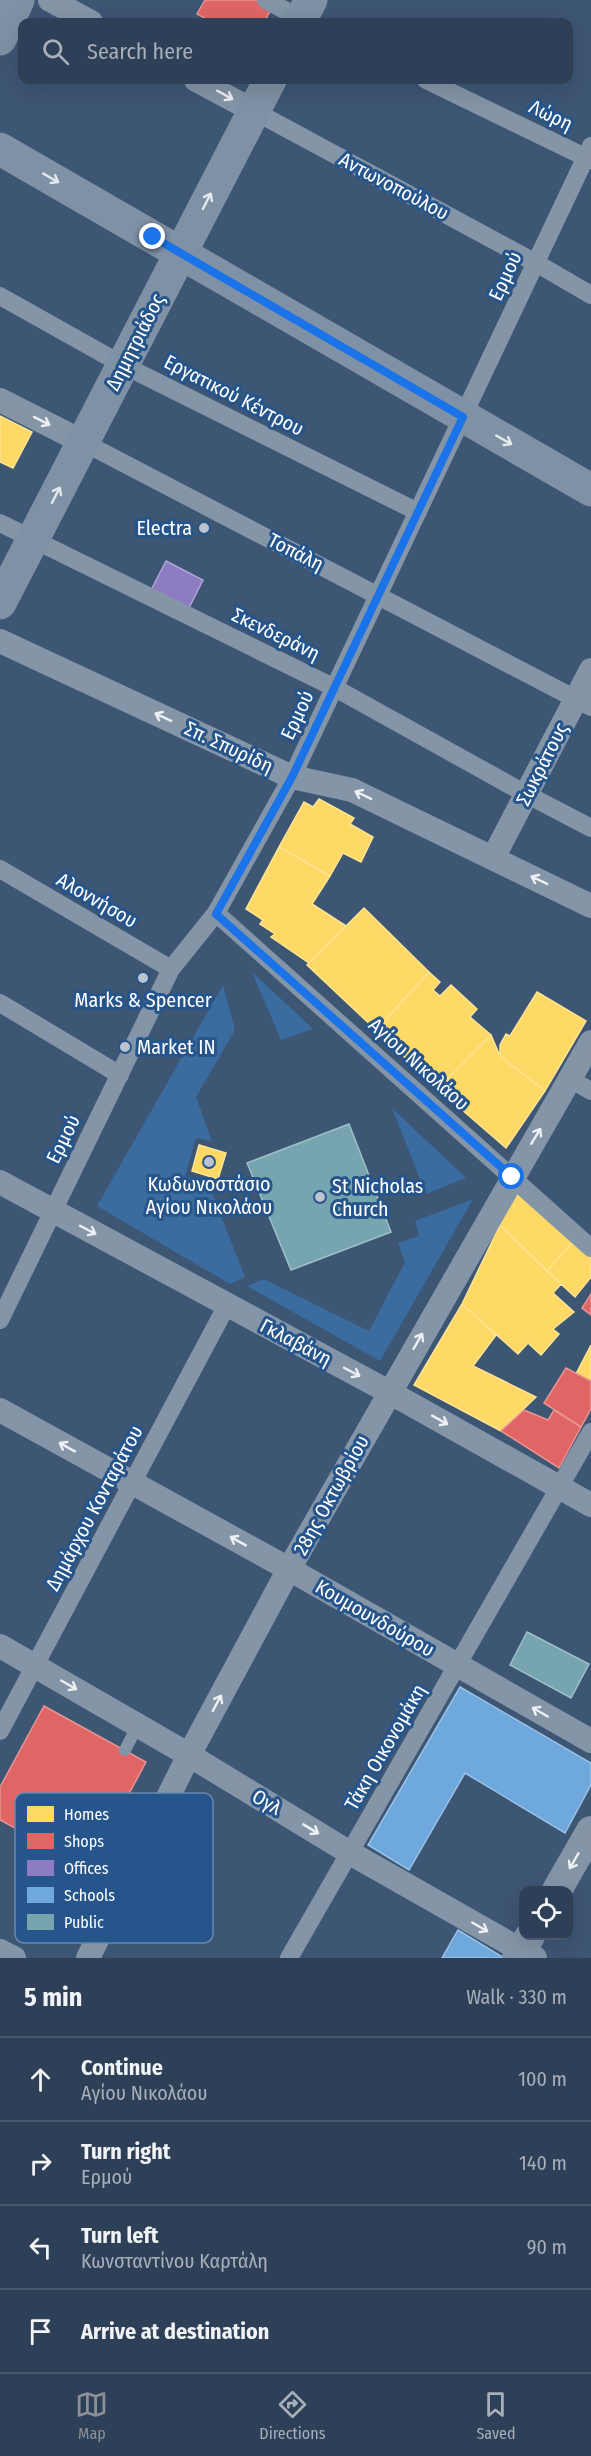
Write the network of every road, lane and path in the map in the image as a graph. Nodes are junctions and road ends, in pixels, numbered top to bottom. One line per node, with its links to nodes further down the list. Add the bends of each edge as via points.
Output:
1 (18, 0): 6 (main road)
2 (50, 0): 5 (street)
3 (266, 0): 4 (street)
4 (305, 16)
5 (84, 18)
6 (0, 39)
7 (203, 84): 10 (street, Αντωνοπούλου, one-way to 10)
8 (268, 84): 10 (main road, Δημητριάδος)
9 (435, 84): 12 (street, Λώρη)
10 (254, 111): 13 (main road, Δημητριάδος, one-way to 10); 14 (street, Αντωνοπούλου)
11 (0, 149): 13 (main road, one-way to 13)
12 (589, 154): 14 (street, Ερμού)
13 (181, 254): 17 (main road, Δημητριάδος); 19 (main road)
14 (536, 263): 15 (street, Αντωνοπούλου); 19 (street, Ερμού)
15 (591, 295)
16 (0, 296): 17 (street, Εργατικού Κέντρου)
17 (123, 365): 20 (main road, Δημητριάδος); 22 (street, Εργατικού Κέντρου)
18 (0, 400): 20 (street, Τοπάλη, one-way to 20)
19 (463, 417): 21 (main road, one-way to 21); 22 (street, Ερμού)
20 (83, 442): 24 (main road, Δημητριάδος, one-way to 20); 25 (street, Τοπάλη)
21 (591, 490)
22 (418, 512): 25 (street, Ερμού)
23 (0, 523): 24 (street, Σκενδεράνη)
24 (33, 540): 26 (main road, Δημητριάδος); 29 (street, Σκενδεράνη)
25 (379, 595): 29 (street, Ερμού); 30 (street, Τοπάλη)
26 (0, 603)
27 (0, 641): 31 (street, Σπ. Σπυρίδη, one-way to 27)
28 (591, 670): 30 (street, Σωκράτους)
29 (335, 688): 31 (street, Ερμού); 32 (street, Σκενδεράνη)
30 (583, 703): 32 (street, Σωκράτους)
31 (292, 777): 34 (street, Σπ. Σπυρίδη, one-way to 31, via 352,790); 37 (street, Ερμού)
32 (526, 794): 33 (street, Σκενδεράνη); 34 (street, Σωκράτους)
33 (591, 828)
34 (493, 858): 36 (street, Σπ. Σπυρίδη, one-way to 34)
35 (0, 869): 38 (street, Αλοννήσου)
36 (591, 906)
37 (216, 914): 38 (street, Ερμού); 44 (street, Αγίου Νικολάου)
38 (171, 969): 41 (street, Ερμού)
39 (0, 1003): 41 (street)
40 (591, 1042): 42 (street, 28ης Οκτωβρίου)
41 (120, 1075): 46 (street, Ερμού)
42 (570, 1079): 43 (street); 44 (street, 28ης Οκτωβρίου, one-way to 42)
43 (591, 1091)
44 (512, 1177): 47 (street, Αγίου Νικολάου); 50 (street, 28ης Οκτωβρίου, one-way to 44)
45 (0, 1182): 46 (street, Γκλαβάνη)
46 (53, 1211): 48 (street, Γκλαβάνη, one-way to 48); 49 (street, Ερμού)
47 (591, 1248)
48 (227, 1305): 50 (street, Γκλαβάνη, one-way to 50); 53 (street, Δημάρχου Κονταράτου)
49 (0, 1320)
50 (389, 1392): 54 (street, Γκλαβάνη, one-way to 54); 56 (street, 28ης Οκτωβρίου)
51 (0, 1410): 53 (street, Κουμουνδούρου, one-way to 51)
52 (591, 1432): 54 (street, Τάκη Οικονομάκη)
53 (132, 1483): 56 (street, Κουμουνδούρου, one-way to 53); 59 (street, Δημάρχου Κονταράτου)
54 (560, 1487): 55 (street, Γκλαβάνη); 58 (street, Τάκη Οικονομάκη)
55 (591, 1505)
56 (289, 1569): 58 (street, Κουμουνδούρου); 64 (street, 28ης Οκτωβρίου, one-way to 56)
57 (0, 1646): 59 (street, Ογλ)
58 (458, 1665): 62 (street, Κουμουνδούρου, one-way to 58); 67 (street, Τάκη Οικονομάκη)
59 (35, 1666): 60 (street, Ογλ, one-way to 60); 61 (street, Δημάρχου Κονταράτου)
60 (138, 1725): 63 (lane); 64 (street, Ογλ)
61 (0, 1731)
62 (591, 1741)
63 (125, 1750)
64 (189, 1755): 65 (street, 28ης Οκτωβρίου); 67 (street, Ογλ, one-way to 67)
65 (170, 1793)
66 (591, 1831): 68 (street, one-way to 68)
67 (350, 1853): 70 (street, Ογλ, one-way to 70); 74 (street, Τάκη Οικονομάκη)
68 (558, 1886)
69 (95, 1943): 73 (street, 28ης Οκτωβρίου)
70 (526, 1950)
71 (0, 1951): 72 (street)
72 (14, 1958)
73 (88, 1958)
74 (288, 1958)

